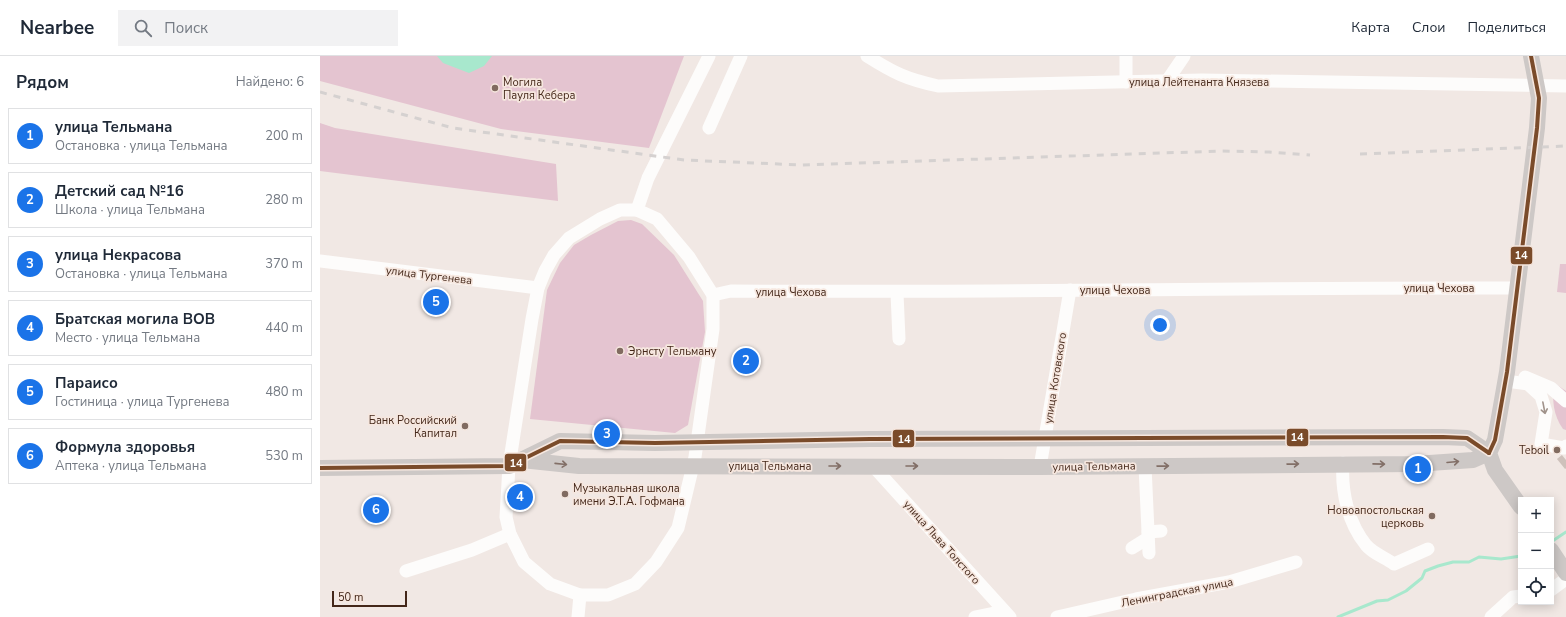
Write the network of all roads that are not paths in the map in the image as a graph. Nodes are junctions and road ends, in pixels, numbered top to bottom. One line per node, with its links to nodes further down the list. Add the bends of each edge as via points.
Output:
1 (709, 56): 12 (street, via 648,178)
2 (741, 56): 11 (street)
3 (867, 56): 8 (street, улица Лейтенанта Князева, via 896,74 938,86)
4 (1126, 56): 8 (street)
5 (1184, 56): 7 (street)
6 (1531, 56): 9 (main road)
7 (1167, 81): 8 (street, улица Лейтенанта Князева); 9 (street, улица Лейтенанта Князева)
8 (1126, 82)
9 (1537, 86): 10 (street, улица Лейтенанта Князева); 15 (main road, via 1539,98)
10 (1566, 86)
11 (709, 128)
12 (637, 210): 14 (street, via 620,210 569,238 554,255); 18 (street, via 657,219 689,257)
13 (320, 262): 14 (street, улица Тургенева)
14 (538, 288): 26 (street)
15 (1518, 288): 16 (street, улица Чехова); 20 (main road)
16 (1070, 290): 17 (street, улица Чехова); 22 (street, улица Котовского)
17 (897, 293): 18 (street, улица Чехова, via 731,292); 19 (street)
18 (713, 295): 23 (street, via 713,329)
19 (899, 339)
20 (1506, 376): 21 (street, via 1551,388); 24 (street, one-way to 24, via 1528,384 1541,396 1546,412 1541,444 1564,448); 25 (main road, via 1495,440)
21 (1566, 401)
22 (1045, 438): 23 (main road, улица Тельмана); 25 (main road, улица Тельмана, via 1467,438); 31 (street, улица Котовского)
23 (696, 442): 26 (main road, улица Тельмана, via 560,441); 28 (street)
24 (1566, 446)
25 (1489, 453): 27 (main road, улица Тельмана, one-way to 25, via 1453,463 1473,460); 33 (main road, via 1495,470)
26 (515, 463): 28 (main road, улица Тельмана, one-way to 28); 32 (main road, улица Тельмана); 34 (street, via 506,517)
27 (1343, 463): 30 (main road, улица Тельмана, one-way to 27); 37 (street, via 1342,480 1351,522 1367,546 1394,564)
28 (692, 466): 29 (main road, улица Тельмана, one-way to 29); 45 (street, via 678,528 656,562 635,584 608,596)
29 (873, 466): 31 (main road, улица Тельмана, one-way to 31); 47 (street, улица Льва Толстого)
30 (1145, 466): 31 (main road, улица Тельмана); 35 (street)
31 (1040, 467)
32 (320, 468)
33 (1518, 503)
34 (510, 534): 41 (street, via 472,550); 45 (street, via 524,562 534,572 550,584)
35 (1152, 534): 36 (street); 38 (street)
36 (1132, 548)
37 (1428, 549)
38 (1149, 553)
39 (1554, 555): 42 (main road)
40 (1296, 562): 50 (street, Ленинградская улица, via 1229,582)
41 (406, 571)
42 (1566, 573)
43 (1566, 579): 44 (street)
44 (1554, 588)
45 (580, 595): 48 (street)
46 (1518, 596): 51 (street, via 1513,597)
47 (1007, 614): 49 (street)
48 (578, 617)
49 (975, 617)
50 (1057, 617)
51 (1491, 617)

